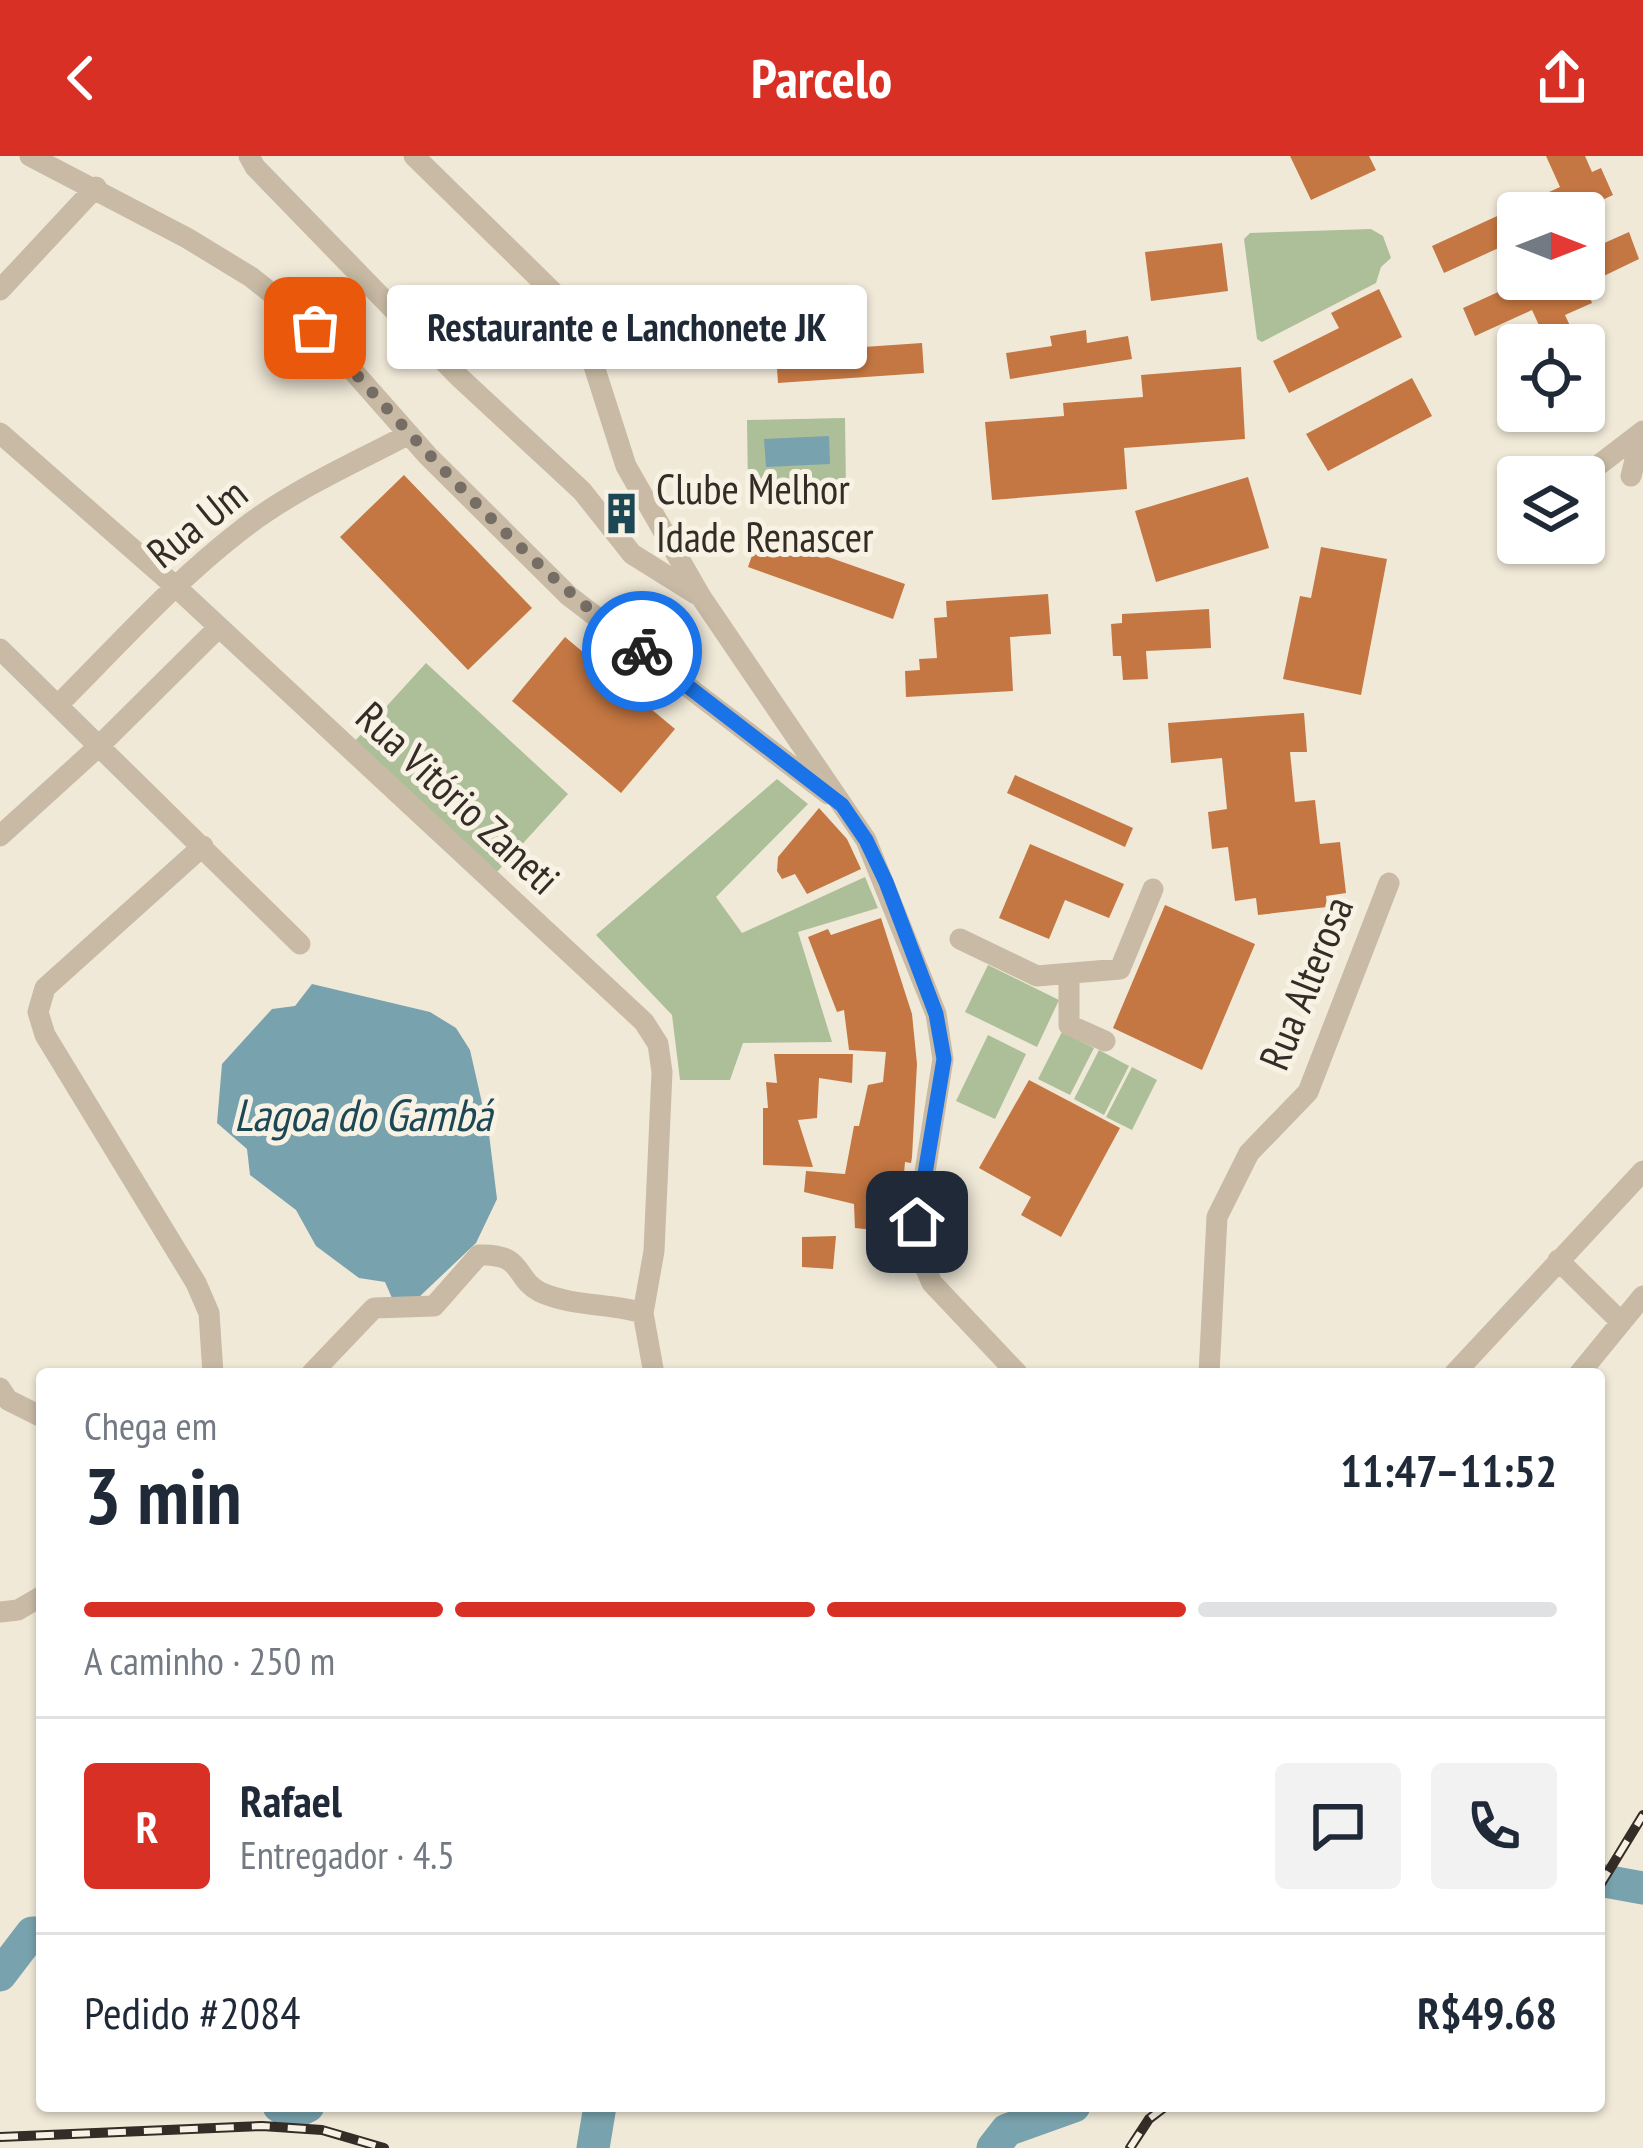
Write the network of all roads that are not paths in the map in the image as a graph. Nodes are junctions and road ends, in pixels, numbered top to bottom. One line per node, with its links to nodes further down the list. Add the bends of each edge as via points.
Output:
1 (30, 156): 4 (street)
2 (249, 156): 12 (street, via 457,374 582,491 632,554)
3 (414, 156): 12 (street, via 553,292 593,363 626,466)
4 (96, 187): 5 (street); 8 (street, via 251,277 315,328)
5 (0, 290)
6 (1643, 431): 9 (street); 10 (street)
7 (0, 433): 11 (street, Rua Vitório Zaneti)
8 (409, 434): 11 (street, Rua Um, via 241,530); 17 (street, via 569,596)
9 (1605, 460)
10 (1631, 476)
11 (176, 587): 13 (street, Rua Vitório Zaneti); 15 (street, Rua Um)
12 (701, 597): 17 (street)
13 (218, 628): 16 (street); 29 (street, Rua Vitório Zaneti, via 644,1022 658,1044 654,1251)
14 (0, 649): 15 (street)
15 (58, 705): 16 (street)
16 (98, 747): 18 (street); 19 (street)
17 (842, 805): 34 (street, via 886,882 936,1014 944,1059 919,1253 932,1283)
18 (0, 836)
19 (203, 846): 23 (street); 31 (street, via 45,988 38,1012 44,1036 196,1282 209,1313)
20 (1389, 883): 35 (street, Rua Alterosa, via 1308,1092 1249,1153 1217,1217)
21 (1153, 889): 24 (street, via 1120,969)
22 (960, 939): 24 (street, via 1037,976)
23 (300, 944)
24 (1069, 974): 25 (street, via 1069,1025)
25 (1105, 1042)
26 (1643, 1171): 27 (street)
27 (1558, 1260): 30 (street); 36 (street)
28 (1643, 1297): 30 (street)
29 (643, 1313): 32 (street, via 536,1290 515,1263 479,1255 434,1306 374,1308); 33 (street)
30 (1622, 1322): 37 (street)
31 (213, 1368)
32 (317, 1368)
33 (653, 1368)
34 (1012, 1368)
35 (1209, 1368)
36 (1459, 1368)
37 (1584, 1368)
38 (0, 1388): 39 (street)
39 (36, 1414)
40 (36, 1600): 41 (street)
41 (0, 1612)

